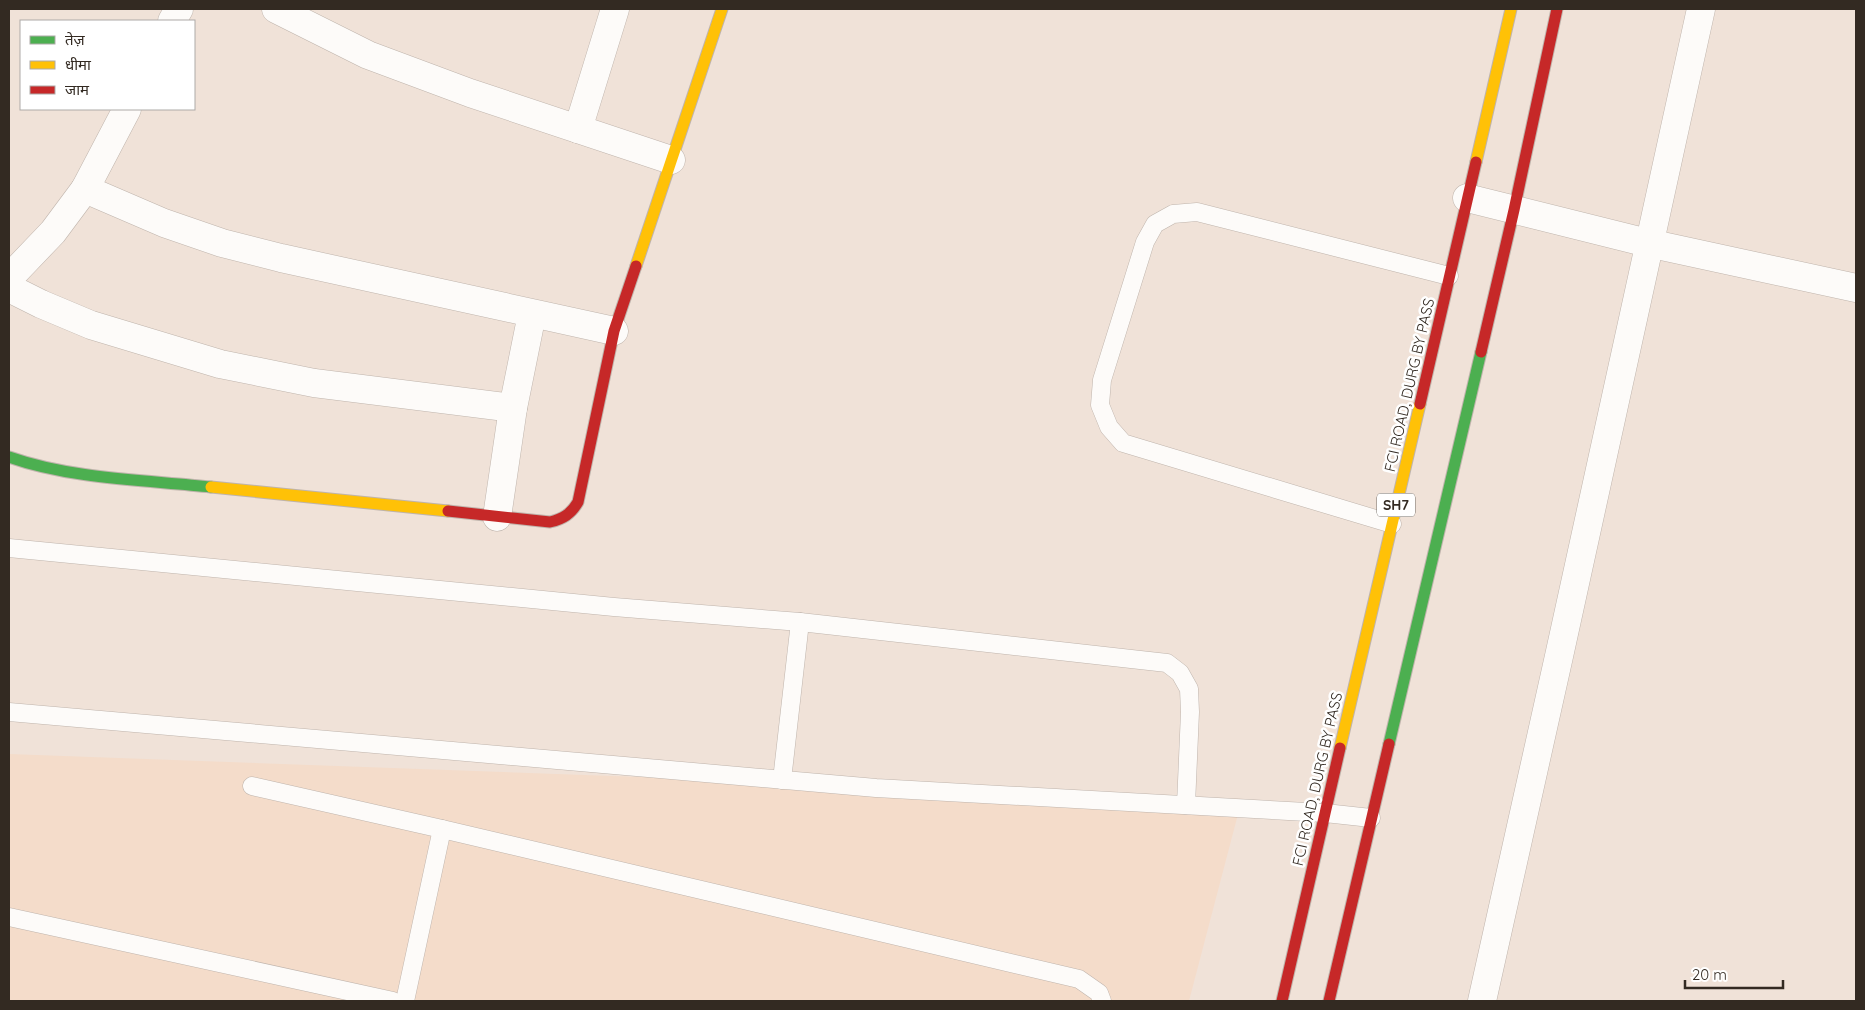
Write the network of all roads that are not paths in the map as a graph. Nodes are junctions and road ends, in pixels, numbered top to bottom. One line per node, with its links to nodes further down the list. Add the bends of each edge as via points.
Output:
1 (179, 9): 8 (street)
2 (276, 9): 10 (street, via 368,55)
3 (615, 9): 10 (street)
4 (722, 9): 11 (main road)
5 (1511, 9): 13 (main road, FCI ROAD, DURG BY PASS / SH7)
6 (1557, 9): 14 (main road)
7 (1701, 9): 15 (street)
8 (173, 20)
9 (126, 110): 12 (street)
10 (578, 129): 11 (street)
11 (671, 160): 20 (main road)
12 (85, 190): 16 (street, via 53,232); 19 (street, via 222,243)
13 (1467, 198): 14 (street); 17 (main road, FCI ROAD, DURG BY PASS / SH7)
14 (1514, 210): 15 (street); 32 (main road)
15 (1648, 243): 18 (street); 40 (street, via 1540,748)
16 (11, 274): 21 (street, via 41,304 91,325 220,364 314,384)
17 (1449, 276): 24 (main road, FCI ROAD, DURG BY PASS / SH7); 24 (lane, via 1197,212 1173,214 1155,224 1145,242 1102,380 1100,405 1109,428 1123,443)
18 (1856, 288)
19 (532, 314): 20 (street); 21 (street)
20 (614, 331): 23 (main road, via 573,513 550,522)
21 (513, 408): 23 (street)
22 (9, 457): 23 (main road, via 75,473)
23 (497, 517)
24 (1392, 524): 31 (main road, FCI ROAD, DURG BY PASS / SH7)
25 (9, 548): 26 (lane)
26 (800, 622): 28 (lane); 30 (lane, via 1167,664 1180,673 1189,690)
27 (9, 712): 28 (lane)
28 (782, 780): 30 (lane)
29 (252, 786): 33 (lane)
30 (1186, 805): 31 (lane)
31 (1325, 813): 32 (lane); 38 (main road, FCI ROAD, DURG BY PASS / SH7)
32 (1371, 818): 39 (main road)
33 (442, 828): 36 (lane); 37 (lane, via 1079,978 1099,993)
34 (9, 917): 35 (lane)
35 (393, 1001)
36 (405, 1001)
37 (1102, 1001)
38 (1282, 1001)
39 (1329, 1001)
40 (1482, 1001)

